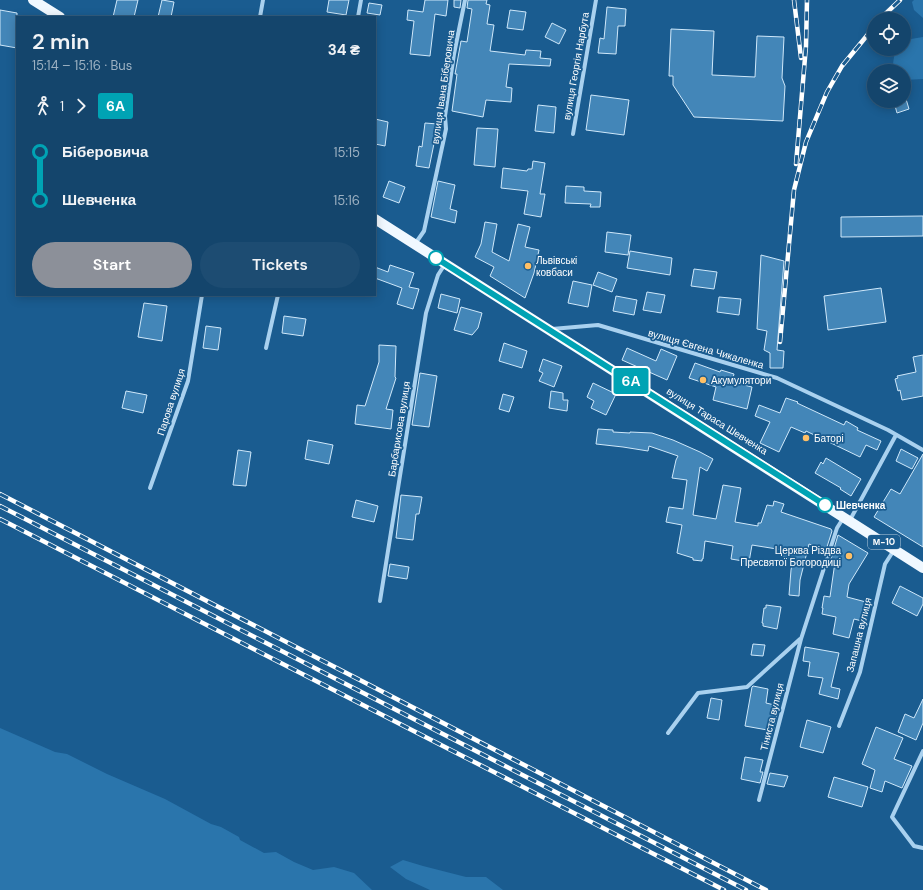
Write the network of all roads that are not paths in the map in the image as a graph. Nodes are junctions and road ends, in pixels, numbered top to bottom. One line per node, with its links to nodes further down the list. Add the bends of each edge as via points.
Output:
1 (34, 0): 6 (main road)
2 (263, 0): 7 (street)
3 (362, 0): 8 (street)
4 (464, 0): 11 (street, вулиця Івана Біберовича, via 445,116 446,129 424,231)
5 (596, 0): 9 (street, вулиця Георгія Нарбута)
6 (58, 16)
7 (260, 16)
8 (358, 16)
9 (573, 134)
10 (376, 220): 11 (main road, вулиця Тараса Шевченка / М-10)
11 (415, 244): 12 (main road, вулиця Тараса Шевченка / М-10)
12 (445, 264): 15 (main road, вулиця Тараса Шевченка / М-10); 23 (street, Барбарисова вулиця, via 438,275 426,313)
13 (202, 296): 19 (street, Парова вулиця, via 188,381)
14 (278, 296): 16 (street)
15 (548, 329): 17 (street, вулиця Євгена Чикаленка, via 598,325 777,378); 20 (main road, вулиця Тараса Шевченка / М-10)
16 (266, 348)
17 (896, 435): 18 (street, вулиця Євгена Чикаленка); 20 (street)
18 (923, 450)
19 (150, 488)
20 (847, 519): 21 (main road, вулиця Тараса Шевченка / М-10); 24 (street, Тіниста вулиця, via 837,528)
21 (894, 549): 22 (main road, вулиця Тараса Шевченка / М-10); 25 (street, Запашна вулиця, via 885,564 860,672)
22 (923, 568)
23 (380, 601)
24 (801, 638): 26 (street, Тіниста вулиця, via 747,687 698,693); 28 (street, Тіниста вулиця)
25 (839, 726)
26 (668, 733)
27 (923, 751): 29 (street, via 892,817 914,846)
28 (759, 800)
29 (923, 848)

